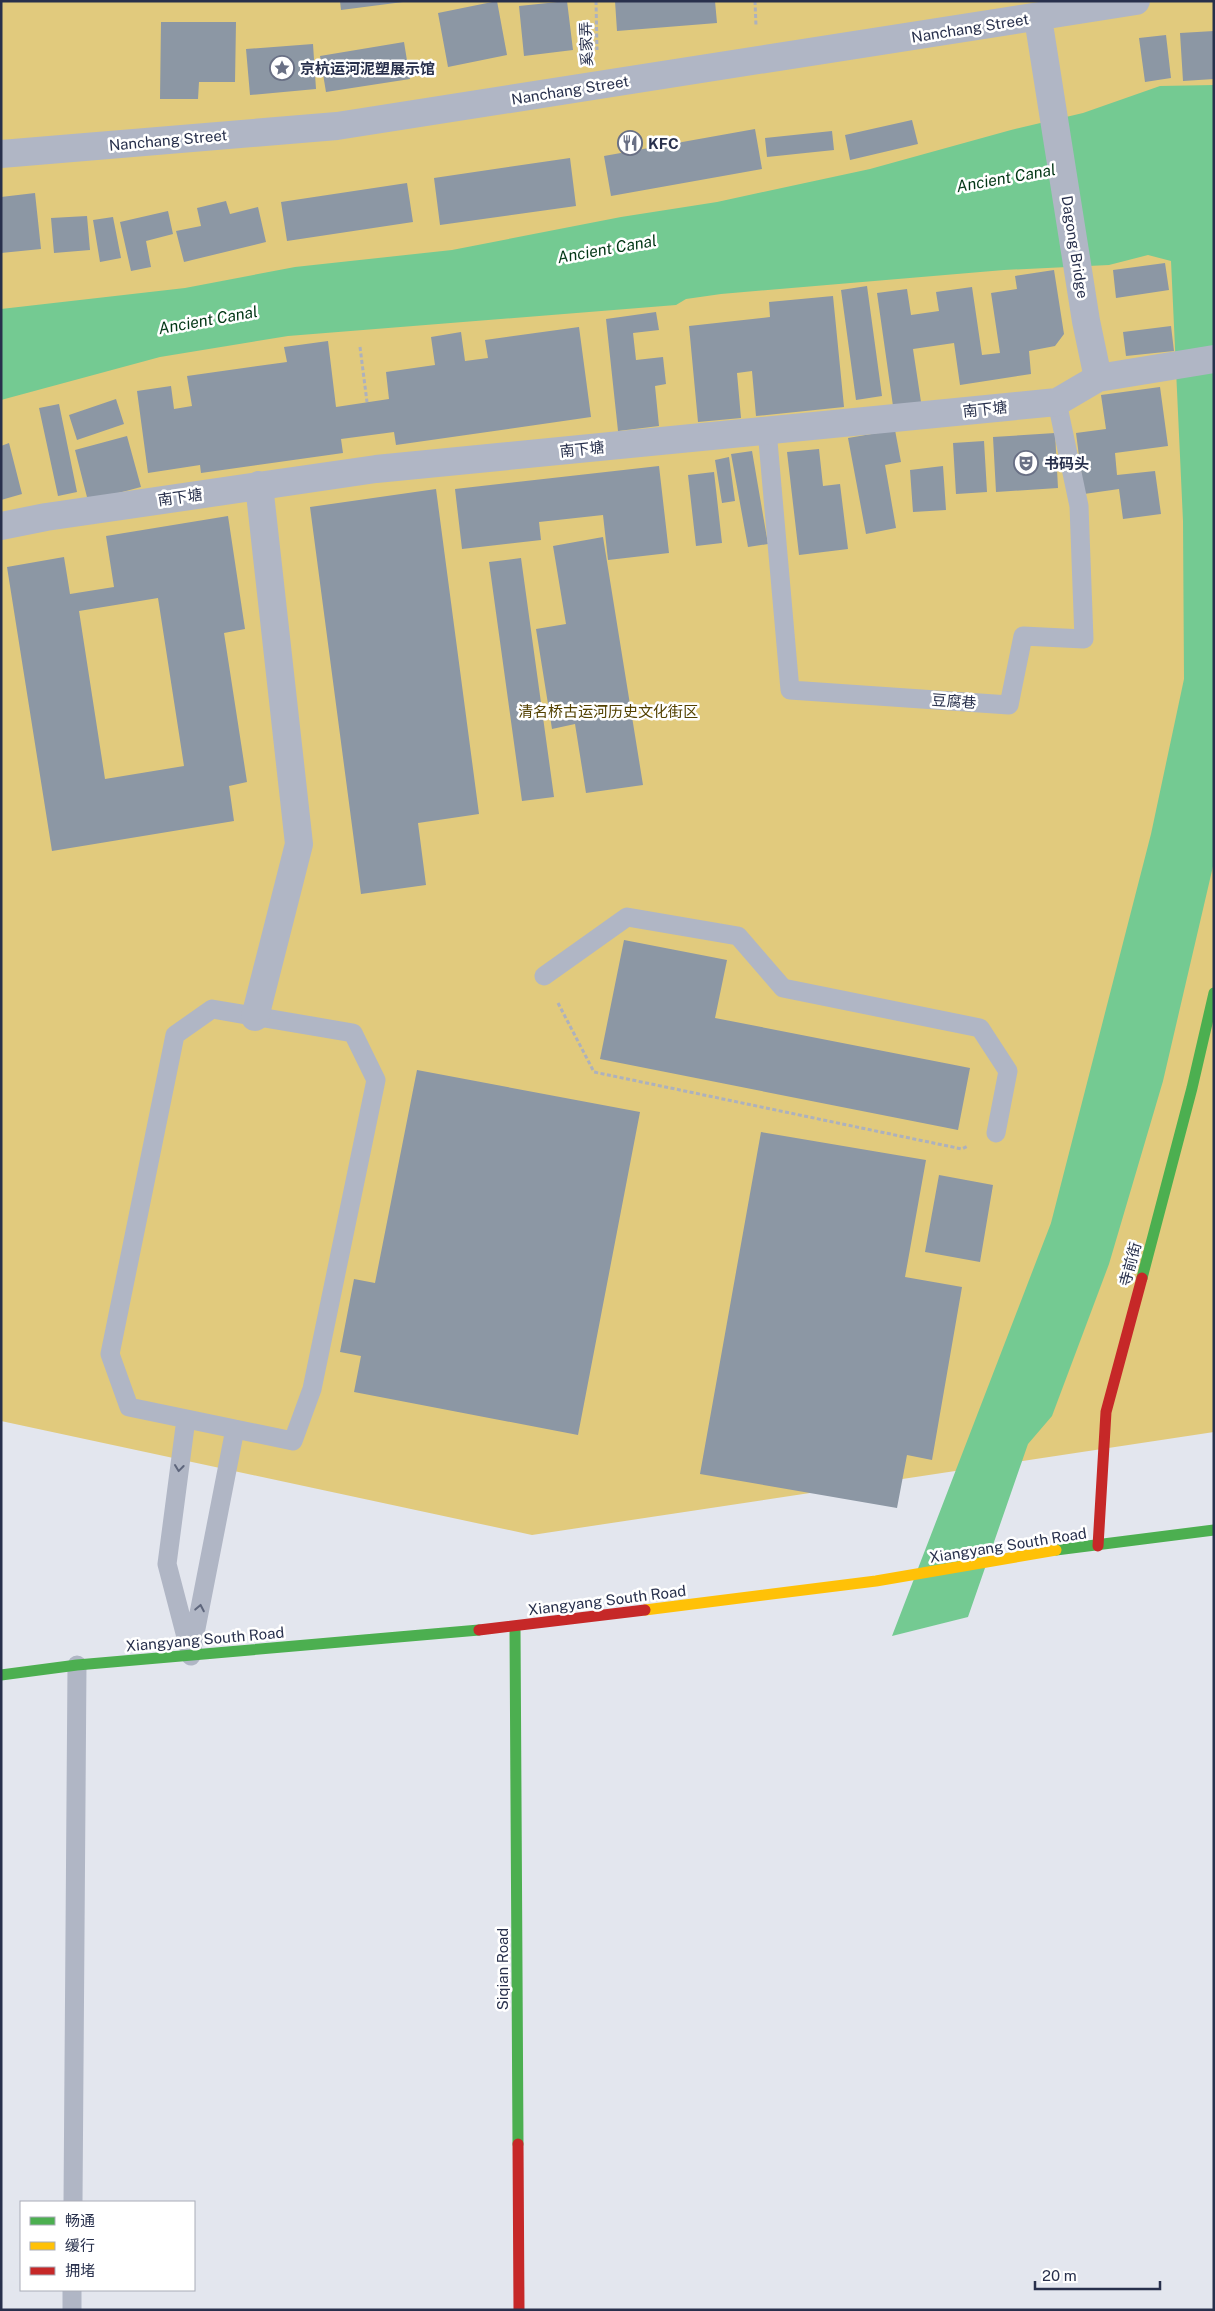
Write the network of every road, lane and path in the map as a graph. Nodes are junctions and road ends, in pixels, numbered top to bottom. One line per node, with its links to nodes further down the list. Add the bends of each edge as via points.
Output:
1 (596, 1): 4 (path, 奚家弄)
2 (1136, 1): 3 (street, Nanchang Street)
3 (1037, 9): 4 (street, Nanchang Street); 8 (street, Dagong Bridge, via 1086,321)
4 (598, 86): 5 (street, Nanchang Street, via 338,126)
5 (1, 154)
6 (360, 347): 9 (path)
7 (1214, 358): 8 (street, 南下塘)
8 (1098, 378): 10 (street, 南下塘)
9 (367, 402)
10 (1058, 402): 11 (street, 南下塘); 11 (lane, 豆腐巷, via 1079,506 1084,639 1023,636 1009,705 790,690)
11 (768, 430): 12 (street, 南下塘, via 376,469)
12 (259, 485): 13 (street, 南下塘); 16 (street, via 299,844)
13 (1, 526)
14 (544, 976): 17 (path, via 594,1072 962,1149); 17 (lane, via 627,917 738,936 782,988 980,1028 1008,1071)
15 (1214, 993): 21 (street, 寺前街, via 1106,1412)
16 (255, 1017): 18 (lane, via 212,1009 175,1035 110,1354 129,1407); 19 (lane, via 353,1033 376,1080 312,1389 292,1441)
17 (996, 1133)
18 (186, 1419): 19 (lane); 23 (lane, one-way to 23, via 167,1564)
19 (235, 1429): 23 (lane, one-way to 19)
20 (1214, 1530): 21 (street, Xiangyang South Road)
21 (1098, 1546): 22 (street, Xiangyang South Road, via 1062,1549 876,1581)
22 (515, 1627): 23 (street, Xiangyang South Road); 29 (street, Siqian Road)
23 (191, 1656): 24 (street, Xiangyang South Road)
24 (77, 1665): 25 (street, Xiangyang South Road); 26 (lane)
25 (1, 1676)
26 (73, 2201)
27 (72, 2291): 28 (lane)
28 (72, 2310)
29 (519, 2310)

